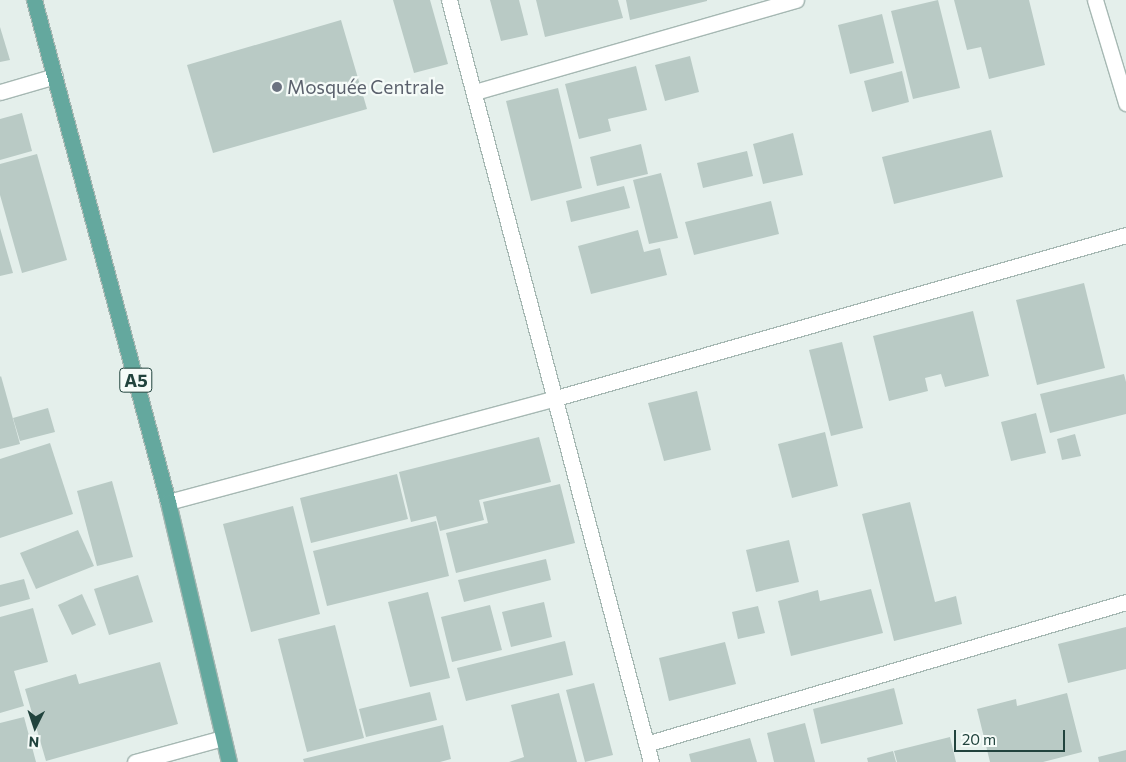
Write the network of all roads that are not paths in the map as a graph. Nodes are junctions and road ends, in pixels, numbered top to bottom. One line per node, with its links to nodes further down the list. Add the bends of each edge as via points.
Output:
1 (34, 0): 5 (main road, A5)
2 (449, 0): 7 (street)
3 (796, 0): 7 (street)
4 (1096, 0): 8 (street)
5 (55, 76): 6 (street); 11 (main road, A5)
6 (0, 92)
7 (475, 92): 10 (street)
8 (1126, 103)
9 (1126, 235): 10 (street)
10 (556, 398): 11 (street); 14 (street)
11 (168, 502): 13 (main road, A5)
12 (1126, 602): 14 (street)
13 (222, 738): 15 (street); 16 (main road, A5)
14 (646, 744): 17 (street)
15 (136, 762)
16 (229, 762)
17 (651, 762)

